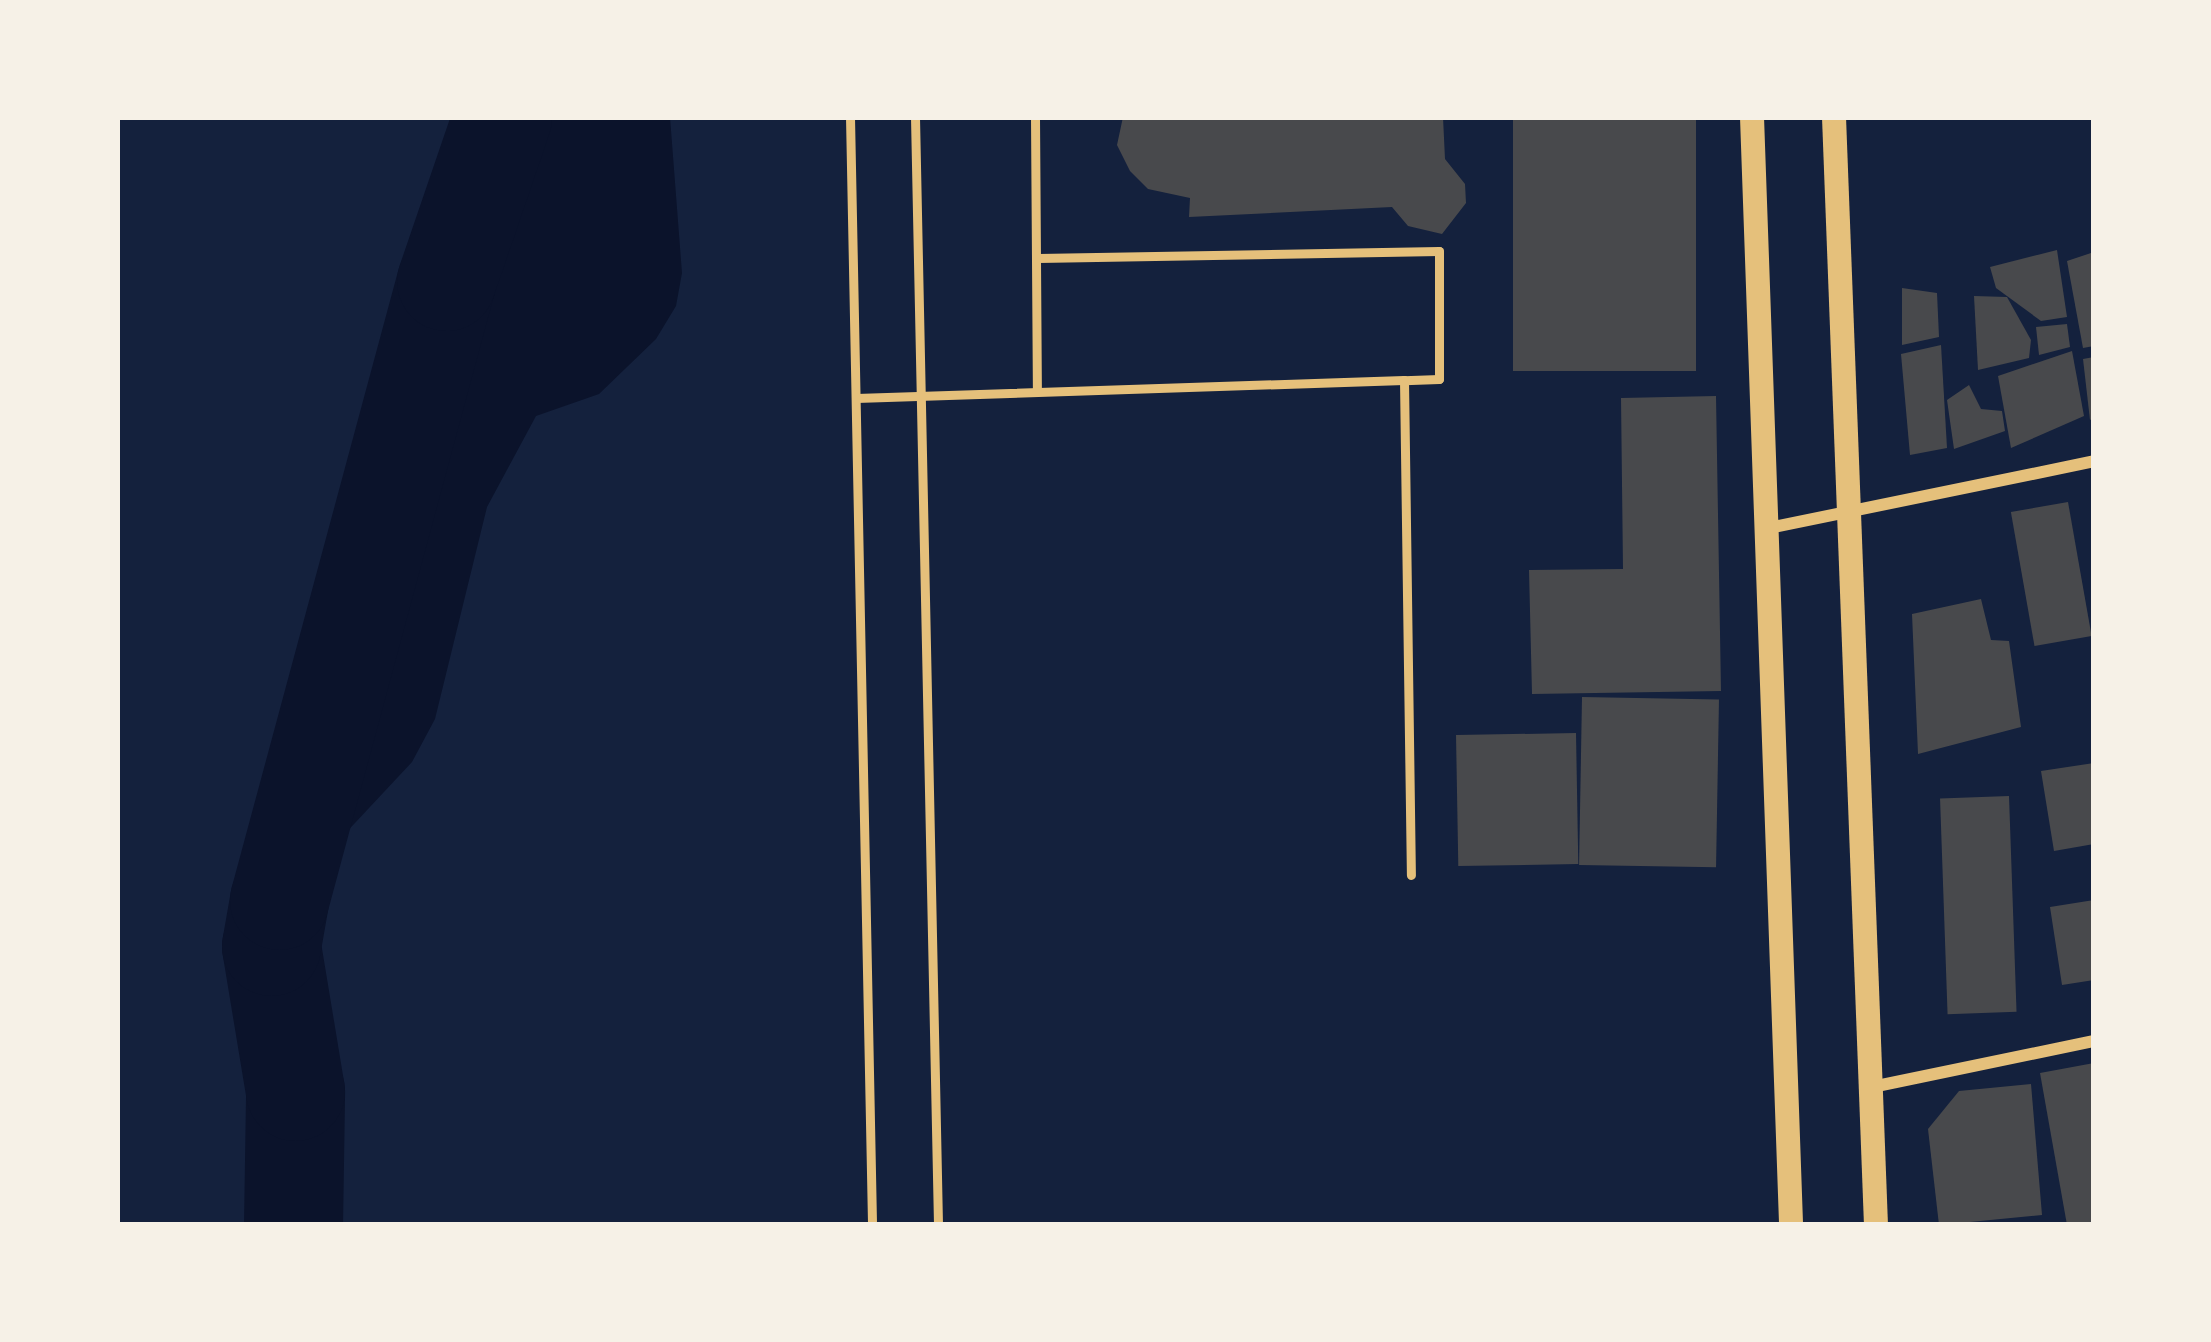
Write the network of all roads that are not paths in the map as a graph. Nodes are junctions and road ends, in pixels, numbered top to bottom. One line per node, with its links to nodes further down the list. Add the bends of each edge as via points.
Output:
1 (850, 117): 10 (lane)
2 (915, 117): 9 (lane)
3 (1035, 117): 6 (lane)
4 (1752, 117): 13 (main road)
5 (1834, 117): 12 (main road)
6 (1038, 258): 7 (lane, via 1439,250 1439,379); 8 (lane)
7 (1404, 380): 8 (lane); 14 (lane)
8 (1037, 391): 9 (lane)
9 (921, 395): 10 (lane); 18 (lane)
10 (856, 398): 17 (lane)
11 (2094, 461): 12 (street)
12 (1847, 515): 13 (street); 16 (main road)
13 (1769, 528): 19 (main road)
14 (1411, 875)
15 (2094, 1041): 16 (street)
16 (1872, 1088): 20 (main road)
17 (872, 1225)
18 (938, 1225)
19 (1791, 1225)
20 (1876, 1225)

